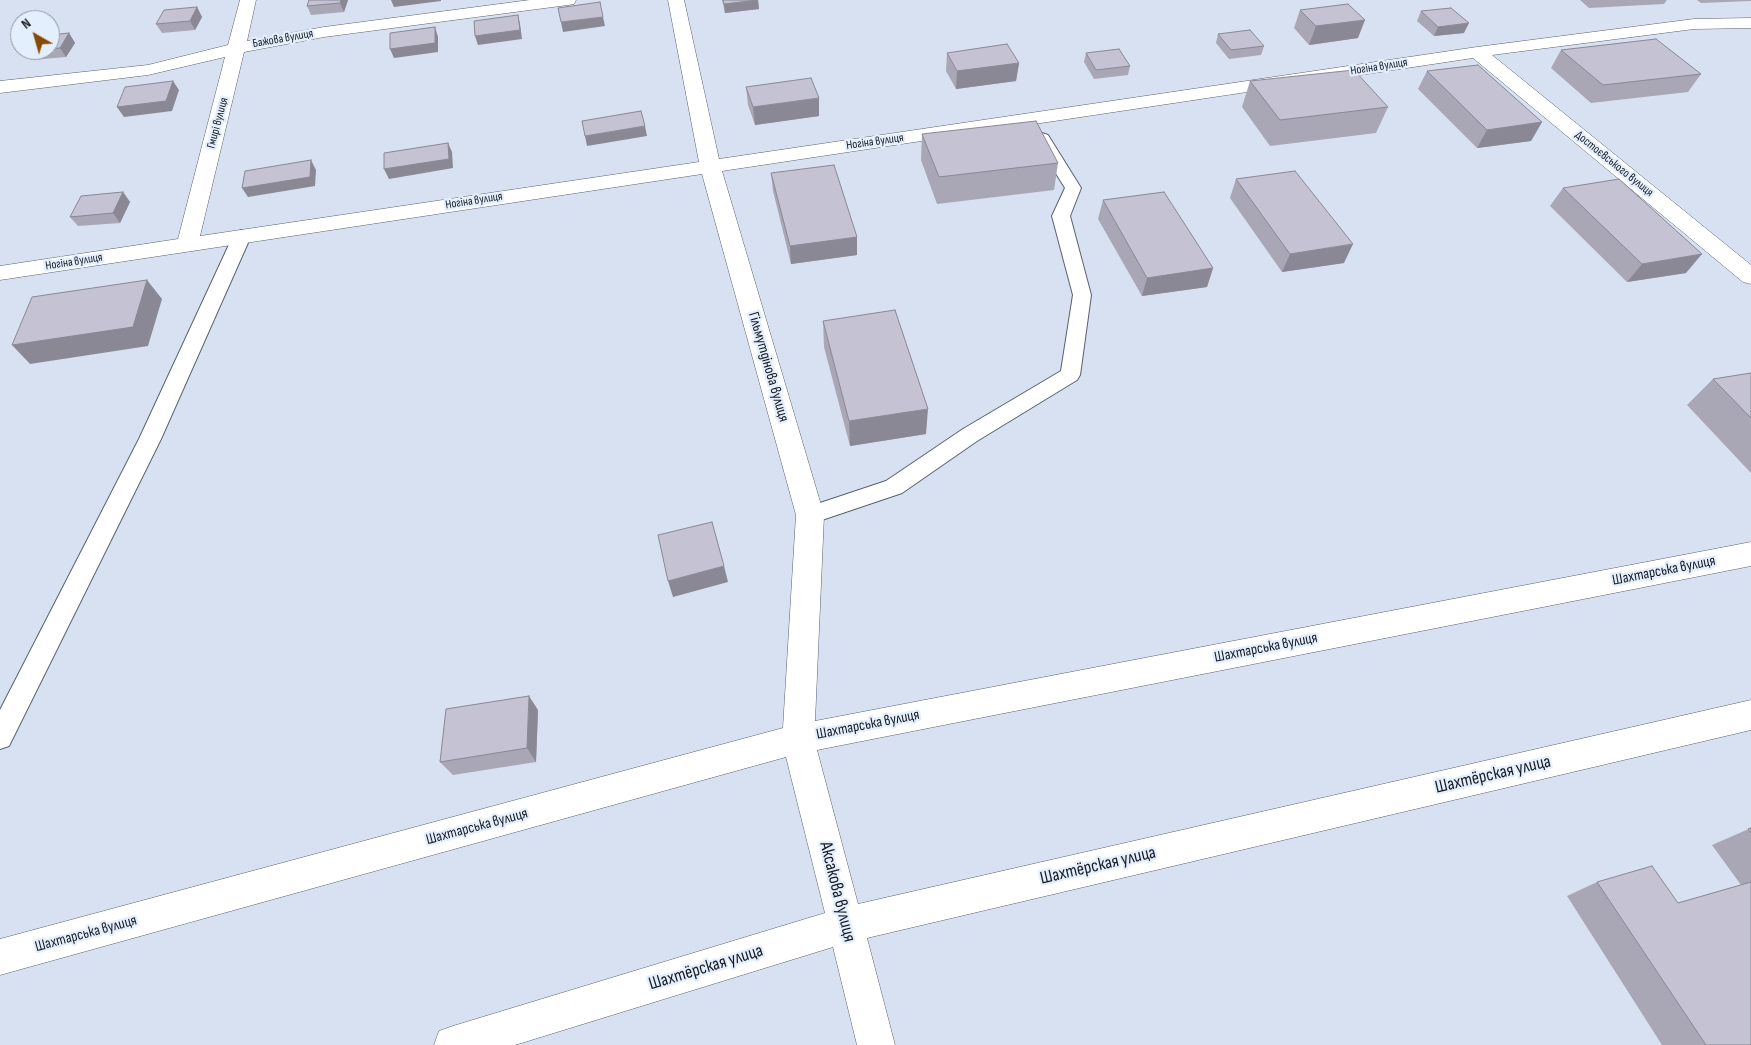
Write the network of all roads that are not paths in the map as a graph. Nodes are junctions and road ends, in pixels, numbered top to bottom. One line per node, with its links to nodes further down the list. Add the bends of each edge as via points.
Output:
1 (248, 0): 5 (street, Гмирі вулиця)
2 (568, 0): 5 (street, Бажова вулиця, via 324,32)
3 (676, 0): 9 (street, Гільмутдінова вулиця)
4 (1751, 23): 6 (street, Ногіна вулиця, via 1694,24)
5 (238, 48): 7 (street, Бажова вулиця, via 148,70); 11 (street, Гмирі вулиця)
6 (1477, 52): 8 (street, Ногіна вулиця); 13 (street, Достоєвського вулиця)
7 (0, 87)
8 (1030, 119): 9 (street, Ногіна вулиця); 14 (lane, via 1073,188 1061,216 1082,295 1070,375 970,435 894,487)
9 (710, 166): 10 (street, Ногіна вулиця); 14 (street, Гільмутдінова вулиця)
10 (242, 236): 11 (street, Ногіна вулиця); 17 (lane, via 150,439)
11 (187, 245): 12 (street, Ногіна вулиця)
12 (0, 273)
13 (1751, 277)
14 (810, 515): 18 (street, Гільмутдінова вулиця)
15 (1751, 554): 18 (street, Шахтарська вулиця)
16 (1751, 715): 19 (street, Шахтёрская улица)
17 (0, 737)
18 (798, 739): 19 (street, Аксакова вулиця); 20 (street, Шахтарська вулиця)
19 (845, 925): 21 (street, Шахтёрская улица); 22 (street, Аксакова вулиця)
20 (0, 957)
21 (453, 1045)
22 (876, 1045)

